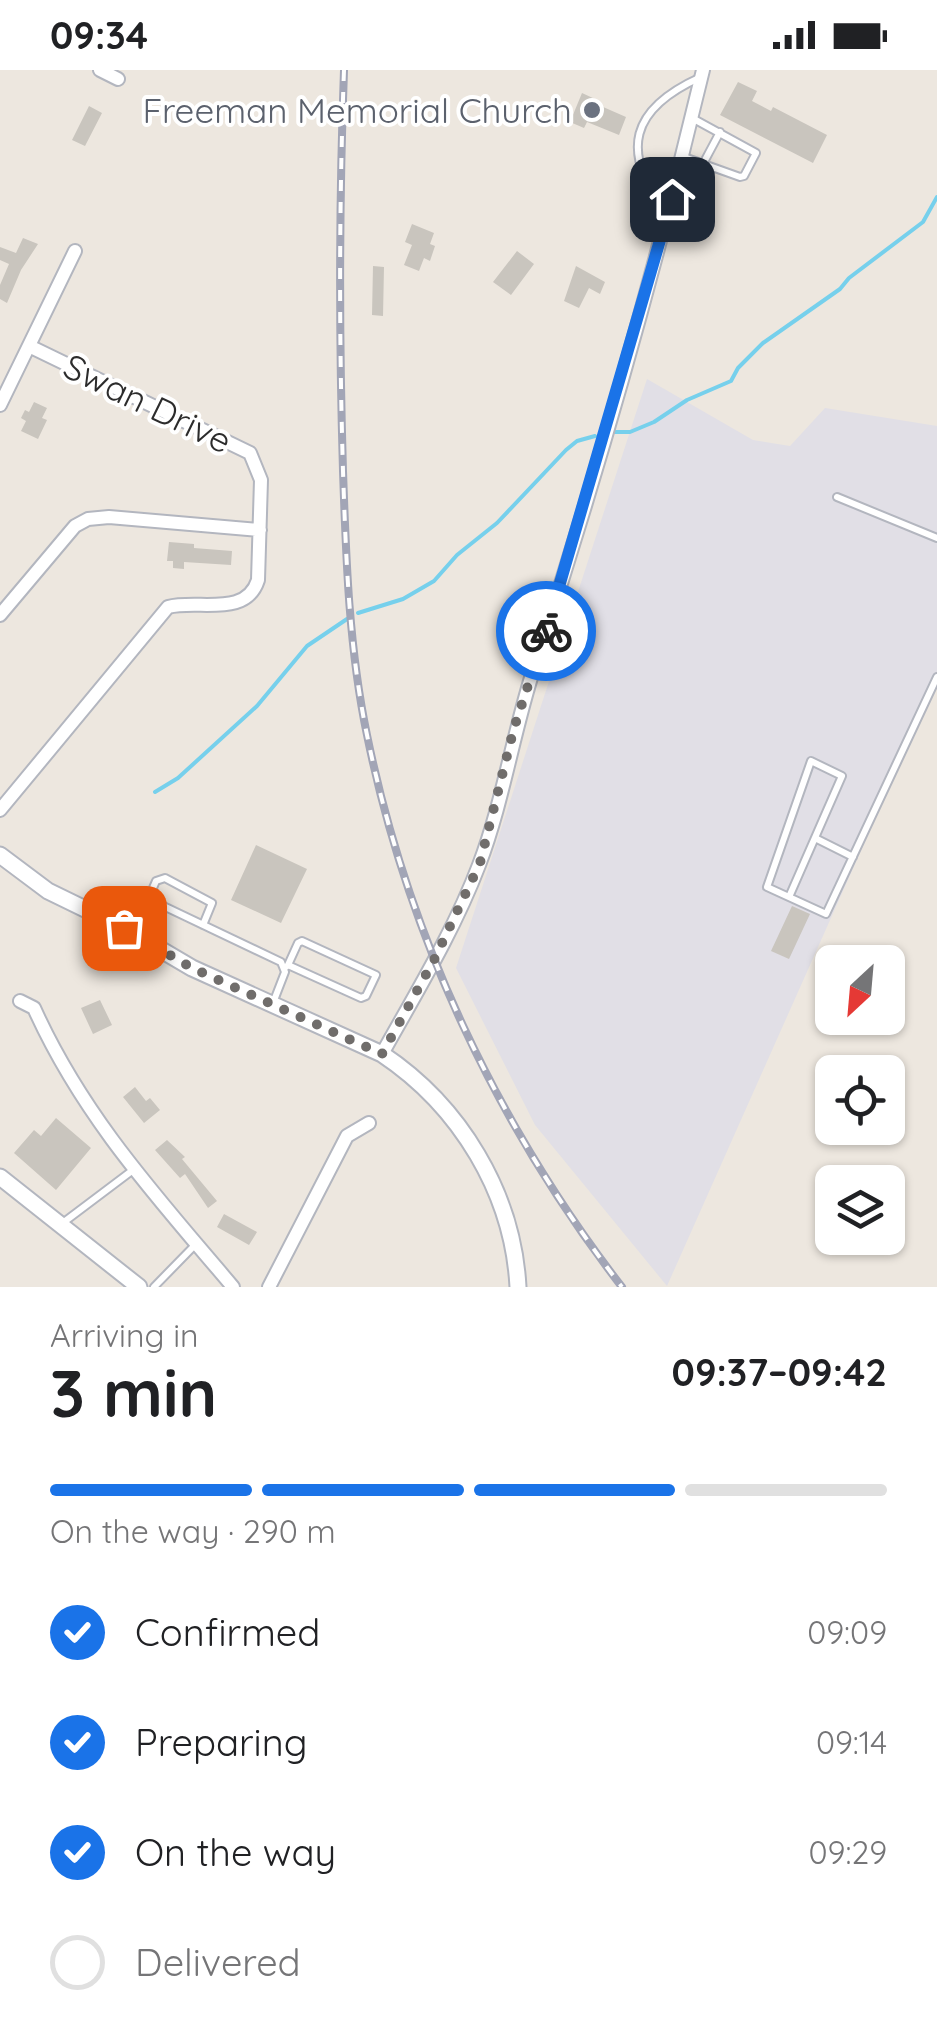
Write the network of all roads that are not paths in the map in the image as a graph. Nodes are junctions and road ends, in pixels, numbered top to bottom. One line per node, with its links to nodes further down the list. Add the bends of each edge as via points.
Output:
1 (100, 70): 3 (street)
2 (703, 73): 4 (street); 8 (lane, via 661,100 638,134 642,177)
3 (118, 78)
4 (692, 118): 5 (lane); 6 (street)
5 (720, 132): 7 (lane); 7 (lane, via 756,153 744,176)
6 (683, 156): 7 (lane); 8 (street)
7 (704, 162)
8 (668, 216): 28 (street, via 514,728 480,863)
9 (75, 251): 10 (street)
10 (29, 346): 11 (street); 13 (street, Swan Drive, via 250,454 261,480)
11 (0, 406)
12 (837, 497): 14 (lane)
13 (260, 530): 15 (street, via 88,519 74,526); 17 (street, Swan Drive, via 258,580 248,597 168,607)
14 (937, 538)
15 (0, 615)
16 (937, 677): 20 (lane)
17 (0, 810)
18 (815, 838): 20 (lane); 21 (lane); 21 (lane, via 842,776 811,761 767,887)
19 (0, 855): 24 (street, via 48,892)
20 (853, 857): 21 (lane, via 826,914)
21 (789, 897)
22 (144, 908): 23 (lane, via 155,902); 23 (lane, via 156,880 165,878 212,903); 24 (lane)
23 (202, 925): 25 (lane)
24 (133, 933): 27 (street)
25 (287, 966): 25 (lane, via 360,998 376,975 302,940); 27 (lane)
26 (20, 1000): 30 (street, via 34,1008 82,1100)
27 (272, 1004): 28 (street)
28 (382, 1054): 38 (street, via 440,1104 482,1161 512,1237)
29 (369, 1123): 37 (street, via 347,1136)
30 (133, 1170): 32 (lane); 33 (street)
31 (0, 1178): 32 (street)
32 (59, 1226): 34 (street)
33 (196, 1244): 35 (lane); 36 (street)
34 (140, 1287)
35 (154, 1287)
36 (233, 1287)
37 (270, 1287)
38 (518, 1287)

